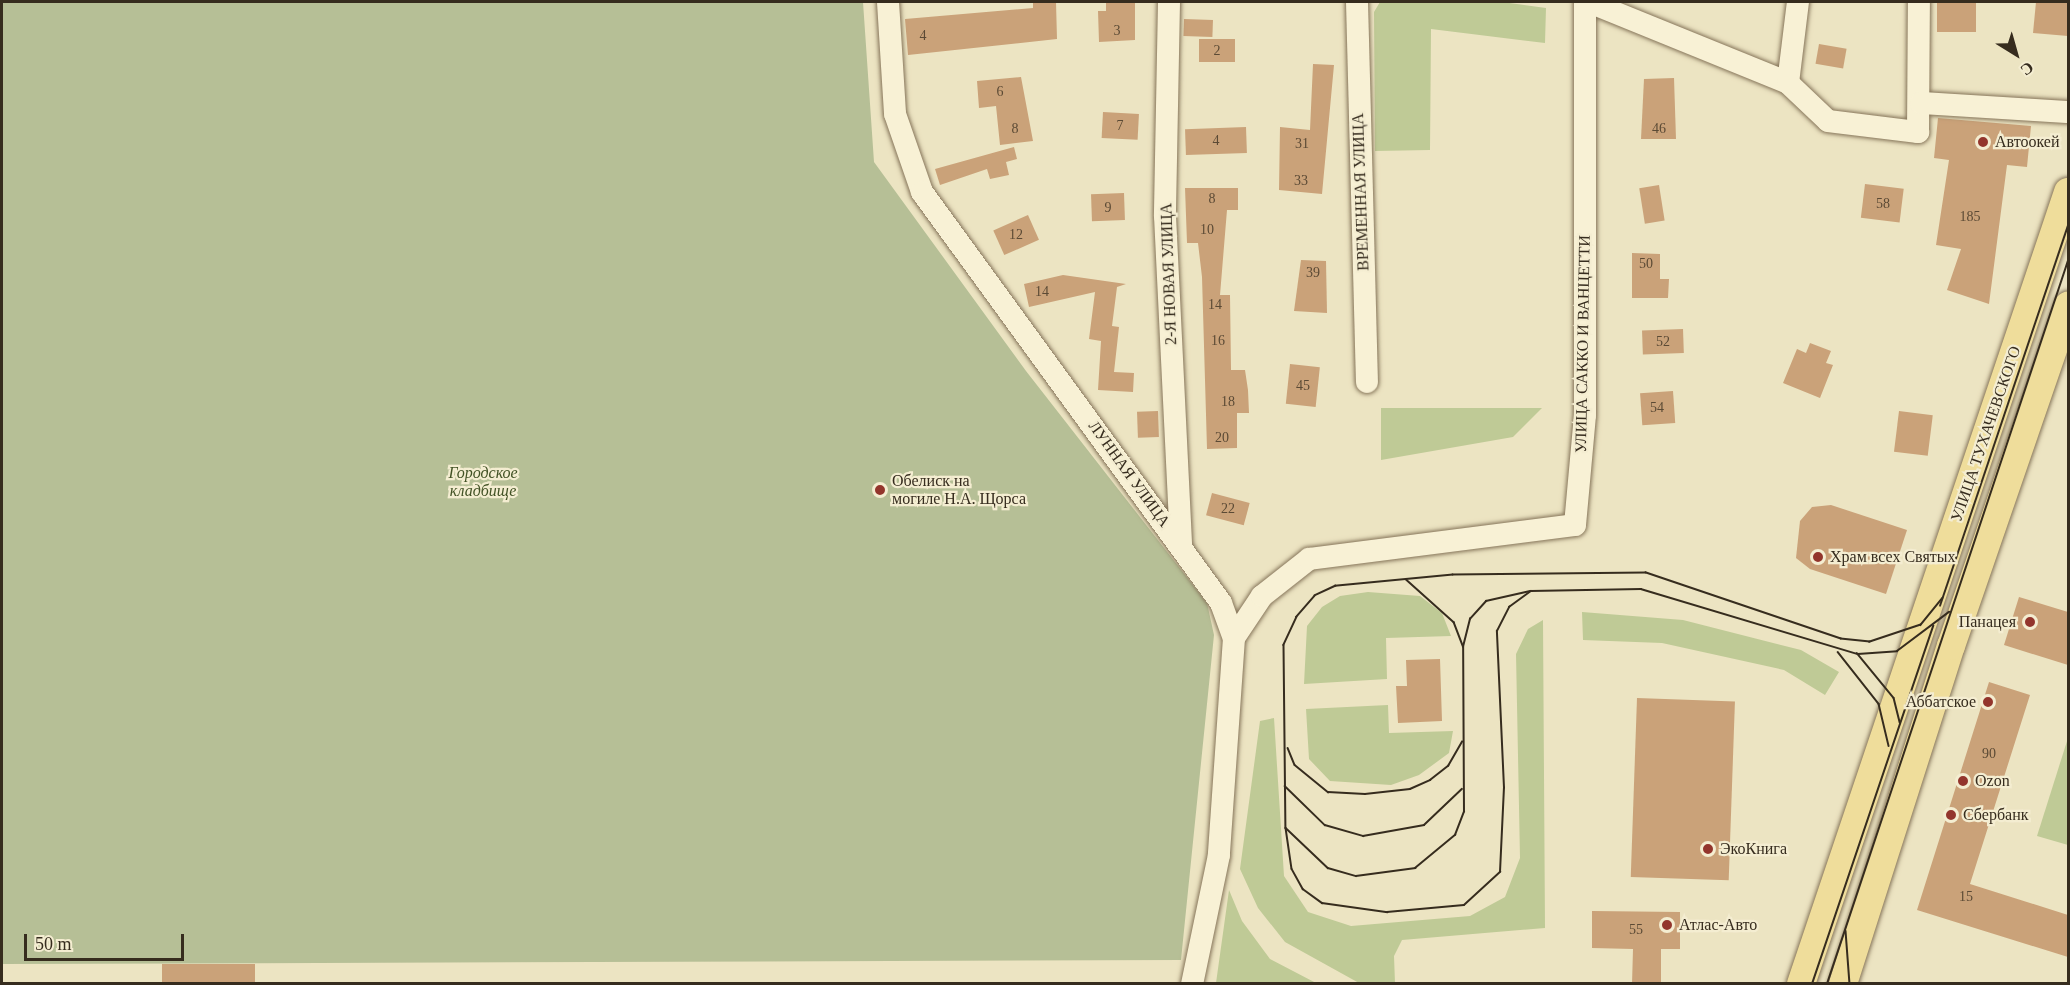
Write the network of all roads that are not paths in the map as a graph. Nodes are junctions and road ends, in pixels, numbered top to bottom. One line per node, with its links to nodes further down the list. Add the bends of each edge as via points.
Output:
1 (888, 2): 13 (street, ЛУННАЯ УЛИЦА, via 895,114 922,192)
2 (1169, 2): 13 (street, 2-Я НОВАЯ УЛИЦА, via 1165,216)
3 (1357, 2): 12 (street, ВРЕМЕННАЯ УЛИЦА)
4 (1587, 2): 7 (street); 14 (street, УЛИЦА САККО И ВАНЦЕТТИ, via 1585,415 1575,525 1309,559 1262,596)
5 (1798, 2): 7 (street)
6 (1919, 2): 8 (street, via 1914,40)
7 (1788, 83): 8 (street, via 1828,121 1918,132)
8 (1921, 103): 9 (street)
9 (2068, 112)
10 (2068, 192): 16 (main road, УЛИЦА ТУХАЧЕВСКОГО)
11 (2068, 306): 17 (main road, via 1951,646)
12 (1367, 382)
13 (1181, 546): 14 (street, ЛУННАЯ УЛИЦА, via 1221,603)
14 (1234, 638): 15 (street, ЛУННАЯ УЛИЦА, via 1219,855)
15 (1192, 984)
16 (1801, 984)
17 (1843, 984)

